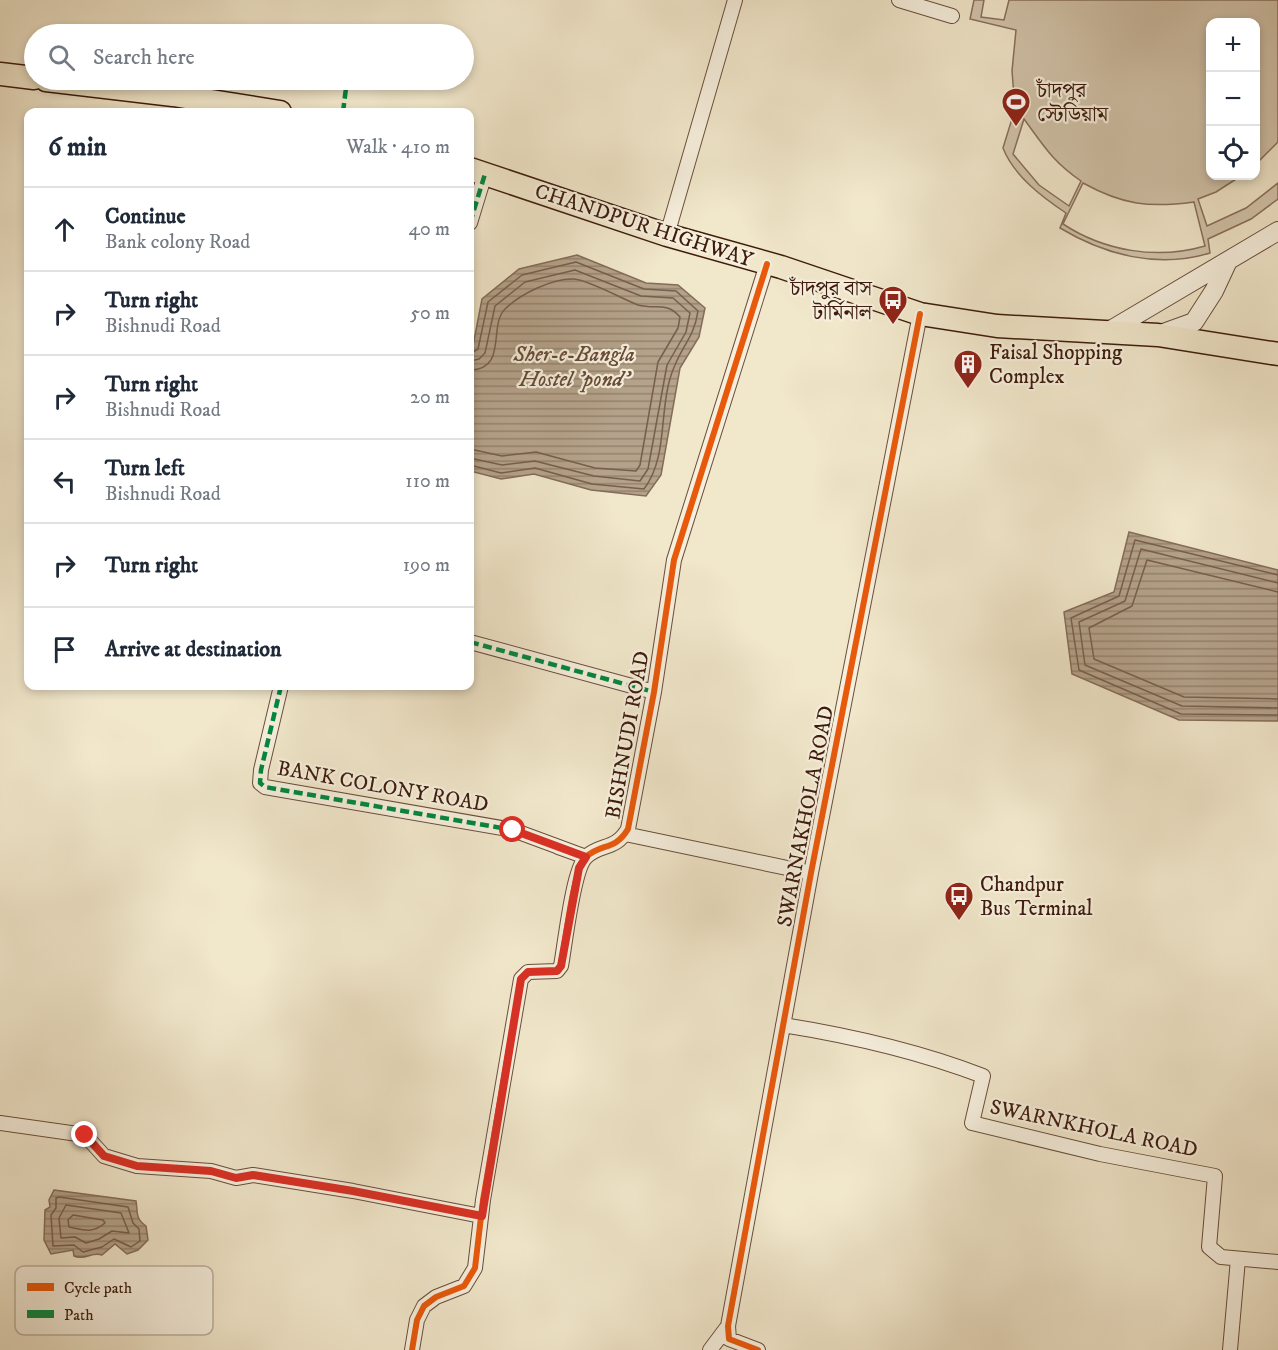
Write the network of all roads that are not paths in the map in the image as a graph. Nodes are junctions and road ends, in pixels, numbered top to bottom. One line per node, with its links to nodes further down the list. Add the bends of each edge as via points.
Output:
1 (735, 0): 11 (street)
2 (899, 0): 3 (street)
3 (952, 16)
4 (0, 74): 5 (main road)
5 (24, 77)
6 (130, 90): 7 (main road)
7 (255, 108)
8 (477, 171): 9 (street); 11 (main road, CHANDPUR HIGHWAY)
9 (474, 193)
10 (1278, 231): 12 (street)
11 (667, 235): 13 (main road, CHANDPUR HIGHWAY)
12 (1228, 261): 15 (street); 16 (street, via 1194,322)
13 (767, 264): 14 (main road, CHANDPUR HIGHWAY); 20 (street, BISHNUDI ROAD, via 674,560)
14 (920, 314): 15 (main road, CHANDPUR HIGHWAY, via 997,326); 24 (street, SWARNAKHOLA ROAD)
15 (1109, 331): 16 (main road, CHANDPUR HIGHWAY)
16 (1158, 335): 17 (main road, CHANDPUR HIGHWAY)
17 (1278, 354)
18 (474, 643): 20 (street)
19 (280, 690): 23 (street, BANK COLONY ROAD, via 261,770 260,783 265,787 513,830)
20 (654, 692): 21 (street, BISHNUDI ROAD)
21 (625, 834): 23 (street, BISHNUDI ROAD, via 611,847); 24 (street)
22 (558, 847): 23 (street)
23 (586, 857): 27 (street, via 579,868 561,966 557,971 528,972 521,979)
24 (810, 873): 25 (street, SWARNAKHOLA ROAD)
25 (783, 1025): 28 (street, SWARNKHOLA ROAD, via 850,1035 942,1060 983,1076 972,1123 1100,1154 1215,1176 1209,1247 1221,1257); 30 (street, SWARNAKHOLA ROAD)
26 (0, 1123): 27 (street, via 85,1135 104,1156 137,1166 211,1171 236,1178 253,1175)
27 (482, 1216): 31 (street, via 470,1280 424,1306 417,1320)
28 (1238, 1259): 29 (street); 34 (street)
29 (1278, 1262)
30 (728, 1326): 32 (street); 33 (street, via 729,1339)
31 (412, 1350)
32 (710, 1350)
33 (758, 1350)
34 (1230, 1350)

